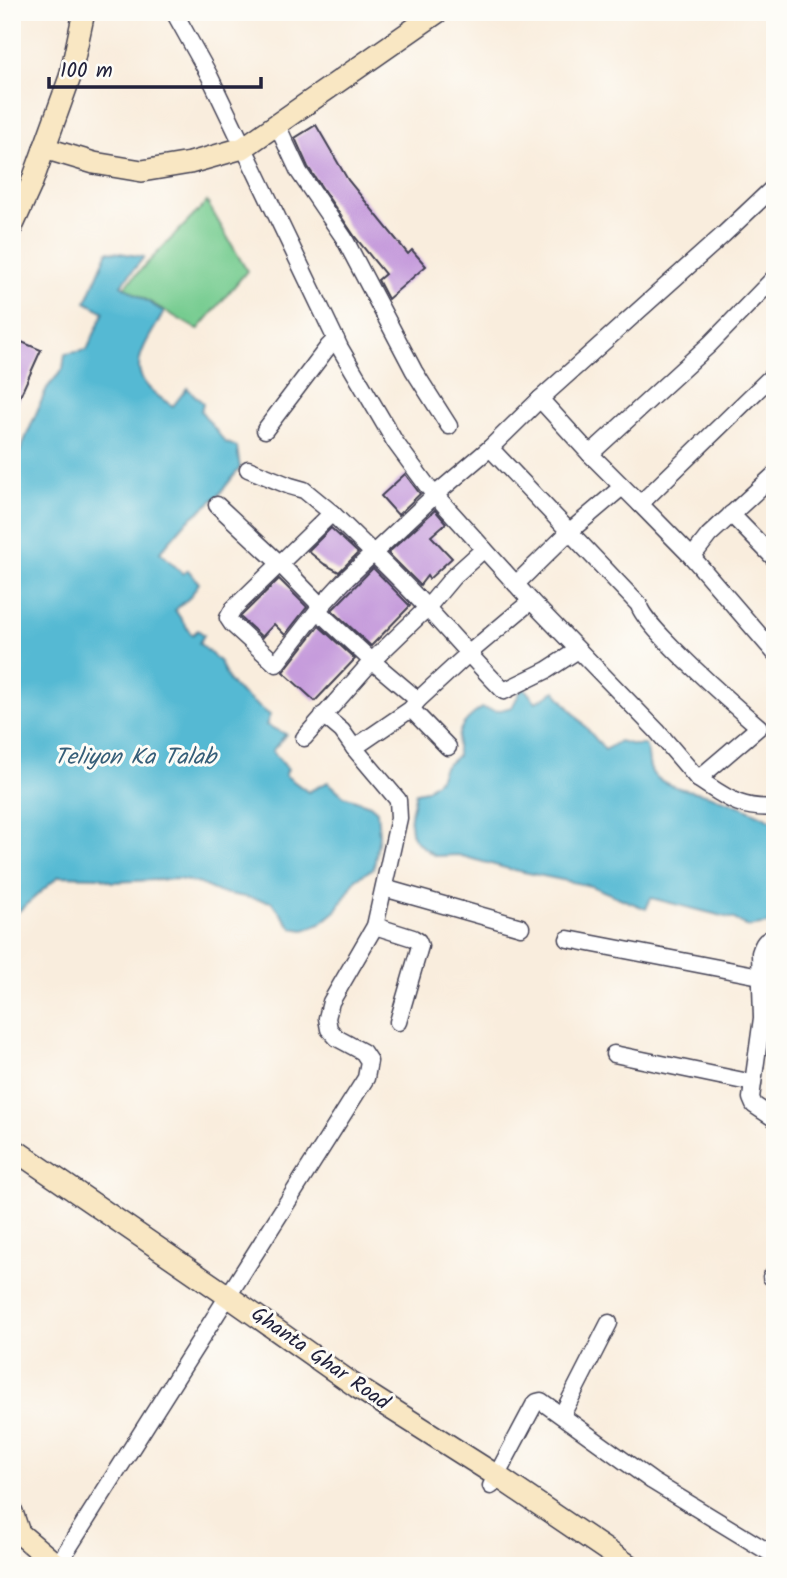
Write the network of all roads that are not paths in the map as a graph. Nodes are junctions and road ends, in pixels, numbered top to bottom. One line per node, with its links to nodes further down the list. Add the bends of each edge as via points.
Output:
1 (83, 12): 5 (street, via 70,77)
2 (174, 12): 6 (street)
3 (438, 12): 4 (street)
4 (277, 125): 6 (street); 13 (street, via 299,172 344,238 414,371)
5 (44, 148): 6 (street, via 142,171); 8 (street)
6 (243, 148): 10 (street)
7 (775, 186): 12 (street)
8 (12, 227)
9 (775, 277): 16 (street)
10 (336, 339): 14 (street); 20 (street, via 395,442)
11 (775, 373): 21 (street)
12 (540, 399): 15 (street); 16 (street)
13 (449, 425)
14 (265, 430)
15 (490, 448): 20 (street); 25 (street)
16 (590, 454): 19 (street)
17 (248, 469): 23 (street, via 304,490)
18 (775, 474): 24 (street)
19 (622, 487): 21 (street); 25 (street)
20 (436, 494): 26 (street); 27 (street)
21 (639, 504): 28 (street)
22 (217, 505): 30 (street)
23 (332, 513): 27 (street); 30 (street)
24 (731, 514): 28 (street); 29 (street)
25 (569, 532): 31 (street); 44 (street, via 639,605 659,633 758,727)
26 (484, 549): 31 (street); 33 (street)
27 (373, 554): 33 (street); 34 (street)
28 (692, 557): 36 (street)
29 (775, 559)
30 (279, 563): 34 (street); 34 (street, via 233,609 228,618 232,624 276,664)
31 (516, 584): 32 (street)
32 (531, 601): 35 (street); 37 (street)
33 (427, 607): 37 (street); 38 (street)
34 (320, 608): 38 (street)
35 (578, 650): 37 (street, via 504,691); 44 (street)
36 (775, 653)
37 (468, 654): 39 (street)
38 (372, 661): 39 (street); 40 (street)
39 (415, 705): 42 (street); 43 (street)
40 (323, 715): 41 (street); 43 (street)
41 (304, 738)
42 (448, 747)
43 (354, 748): 46 (street, via 398,800 399,818)
44 (698, 779): 45 (street, via 734,802)
45 (775, 807)
46 (384, 888): 47 (street); 48 (street)
47 (375, 926): 52 (street, via 413,938 420,946); 58 (street, via 331,1002 327,1018 337,1038 363,1052 369,1061 366,1078)
48 (521, 927)
49 (775, 938): 51 (street, via 763,943 760,953)
50 (568, 939): 51 (street)
51 (767, 976): 54 (street)
52 (398, 1022)
53 (614, 1054): 54 (street)
54 (753, 1083): 55 (street, via 754,1105)
55 (775, 1119)
56 (12, 1148): 58 (street, Ghanta Ghar Road)
57 (12, 1163): 58 (street, Ghanta Ghar Road)
58 (225, 1301): 61 (street, Ghanta Ghar Road, via 333,1383); 64 (street)
59 (609, 1323): 60 (street)
60 (562, 1415): 61 (street, via 537,1402); 63 (street, via 652,1481)
61 (494, 1481): 65 (street, Ghanta Ghar Road); 66 (street, Ghanta Ghar Road)
62 (12, 1512): 64 (street, via 19,1533)
63 (775, 1556)
64 (57, 1565)
65 (607, 1566)
66 (630, 1566)

